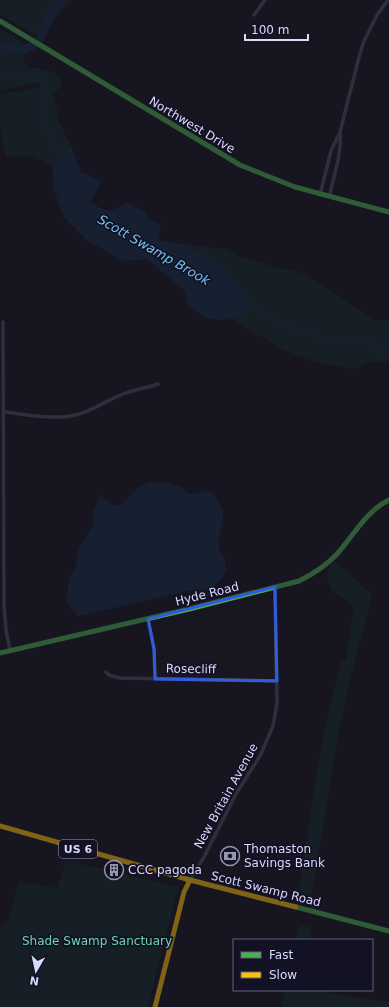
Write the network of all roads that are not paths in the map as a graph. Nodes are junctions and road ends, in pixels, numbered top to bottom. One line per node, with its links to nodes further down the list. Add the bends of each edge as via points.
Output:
1 (265, 0): 3 (street)
2 (388, 0): 5 (street, via 364,41)
3 (254, 15)
4 (0, 21): 6 (main road, Northwest Drive, via 240,165 271,179)
5 (340, 132): 6 (street, via 331,151); 7 (street, via 339,156)
6 (320, 195): 7 (main road, Northwest Drive)
7 (329, 197): 8 (main road, Northwest Drive)
8 (389, 212)
9 (3, 322): 11 (street)
10 (158, 384): 11 (street, via 125,393 76,415 50,417)
11 (4, 412): 15 (street, via 4,606)
12 (389, 500): 13 (main road, Hyde Road, via 376,508 320,569 299,581)
13 (275, 587): 14 (main road, Hyde Road); 19 (street, New Britain Avenue)
14 (148, 619): 15 (main road, Hyde Road); 18 (street, via 154,649)
15 (10, 651): 16 (main road, Hyde Road)
16 (0, 653)
17 (106, 672): 18 (street, Rosecliff, via 119,678)
18 (155, 679): 19 (street, Rosecliff)
19 (277, 680): 21 (street, New Britain Avenue, via 276,714 262,752 236,794)
20 (0, 826): 21 (main road, Scott Swamp Road / US 6)
21 (190, 880): 22 (main road, Scott Swamp Road / US 6); 23 (main road, New Britain Avenue, via 184,892)
22 (389, 931)
23 (155, 1007)

